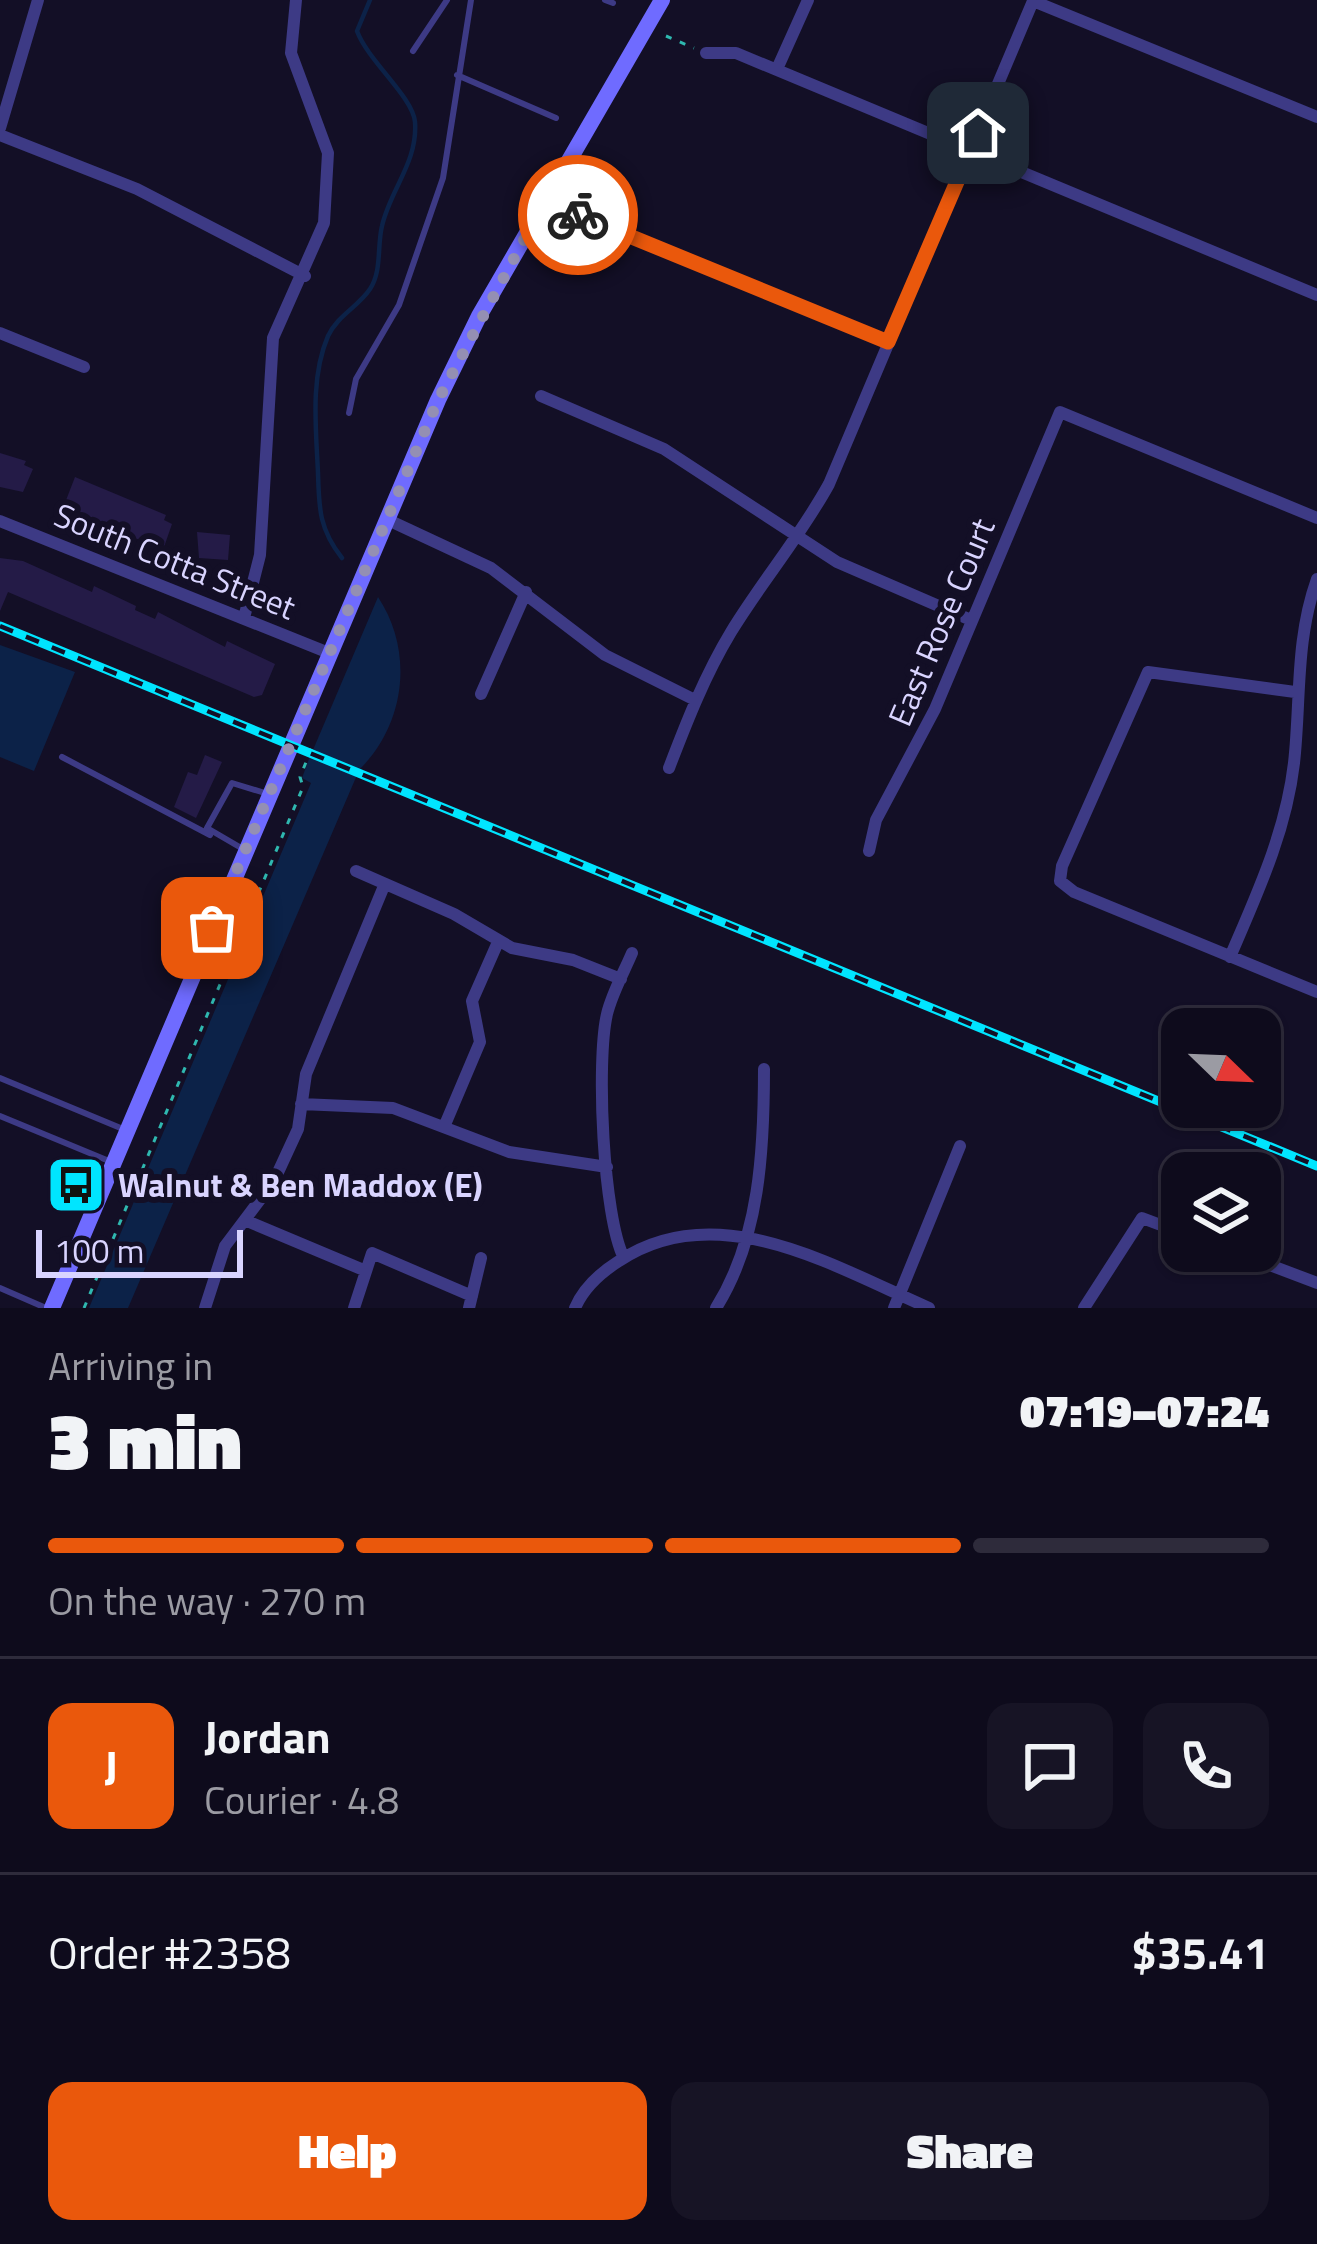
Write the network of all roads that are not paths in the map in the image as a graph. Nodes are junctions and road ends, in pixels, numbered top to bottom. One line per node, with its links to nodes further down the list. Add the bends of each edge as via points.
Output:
1 (38, 0): 14 (street)
2 (296, 0): 17 (street, via 291,53 328,153 324,223)
3 (448, 0): 8 (lane)
4 (471, 0): 11 (lane)
5 (662, 0): 16 (main road)
6 (808, 0): 10 (street)
7 (1034, 1): 12 (street); 15 (street)
8 (412, 51)
9 (706, 53): 10 (street, via 736,52)
10 (777, 69): 15 (street)
11 (457, 75): 13 (lane); 23 (lane, via 443,178 423,242 399,305 356,379)
12 (1317, 117)
13 (556, 118)
14 (0, 132): 17 (street, via 137,189)
15 (970, 151): 18 (street); 20 (street)
16 (545, 201): 20 (street); 25 (main road, via 478,316)
17 (305, 276): 30 (street, via 271,347 261,544)
18 (1317, 295)
19 (0, 333): 21 (street)
20 (888, 342): 27 (street)
21 (84, 368)
22 (541, 396): 27 (street, via 664,448)
23 (349, 412)
24 (1317, 518): 31 (street, East Rose Court, via 1060,412)
25 (386, 519): 29 (street); 32 (main road)
26 (0, 521): 30 (street, South Cotta Street)
27 (799, 539): 31 (street); 35 (street)
28 (1317, 579): 33 (street)
29 (526, 592): 34 (street); 35 (street, via 605,655)
30 (244, 618): 32 (street, South Cotta Street)
31 (971, 620): 41 (street, East Rose Court, via 876,820)
32 (329, 653): 38 (main road)
33 (1295, 692): 46 (street, via 1286,812); 46 (street, via 1148,672 1062,866 1060,880 1074,892)
34 (481, 694)
35 (695, 700): 37 (street)
36 (62, 757): 39 (lane)
37 (669, 768)
38 (268, 794): 39 (lane, via 232,783); 40 (main road)
39 (210, 835): 40 (lane)
40 (245, 850): 54 (main road)
41 (869, 851)
42 (356, 871): 43 (street)
43 (384, 886): 44 (street); 51 (street, via 306,1074)
44 (498, 942): 47 (street); 53 (street, via 472,1000 480,1042)
45 (632, 953): 47 (street)
46 (1230, 957): 48 (street)
47 (621, 979): 57 (street, via 607,1015)
48 (1317, 992)
49 (764, 1069): 60 (street, via 764,1145)
50 (0, 1078): 54 (lane)
51 (302, 1104): 53 (street, via 393,1108); 58 (street, via 274,1181)
52 (0, 1116): 56 (lane)
53 (444, 1127): 57 (street, via 509,1152)
54 (126, 1130): 56 (main road)
55 (960, 1147): 67 (street)
56 (112, 1162): 69 (main road)
57 (608, 1167): 62 (street, via 610,1225)
58 (247, 1221): 64 (street); 70 (street, via 225,1246)
59 (1161, 1225): 75 (street, via 1142,1218)
60 (745, 1236): 62 (street, via 667,1237); 67 (street); 73 (street)
61 (481, 1258): 68 (street)
62 (624, 1258): 72 (street, via 592,1282)
63 (1281, 1269): 65 (street)
64 (366, 1270): 68 (street, via 372,1253); 71 (street)
65 (1317, 1283)
66 (0, 1288): 69 (lane)
67 (896, 1301): 74 (street)
68 (471, 1302)
69 (49, 1308)
70 (205, 1308)
71 (354, 1308)
72 (575, 1308)
73 (716, 1308)
74 (929, 1308)
75 (1084, 1308)

